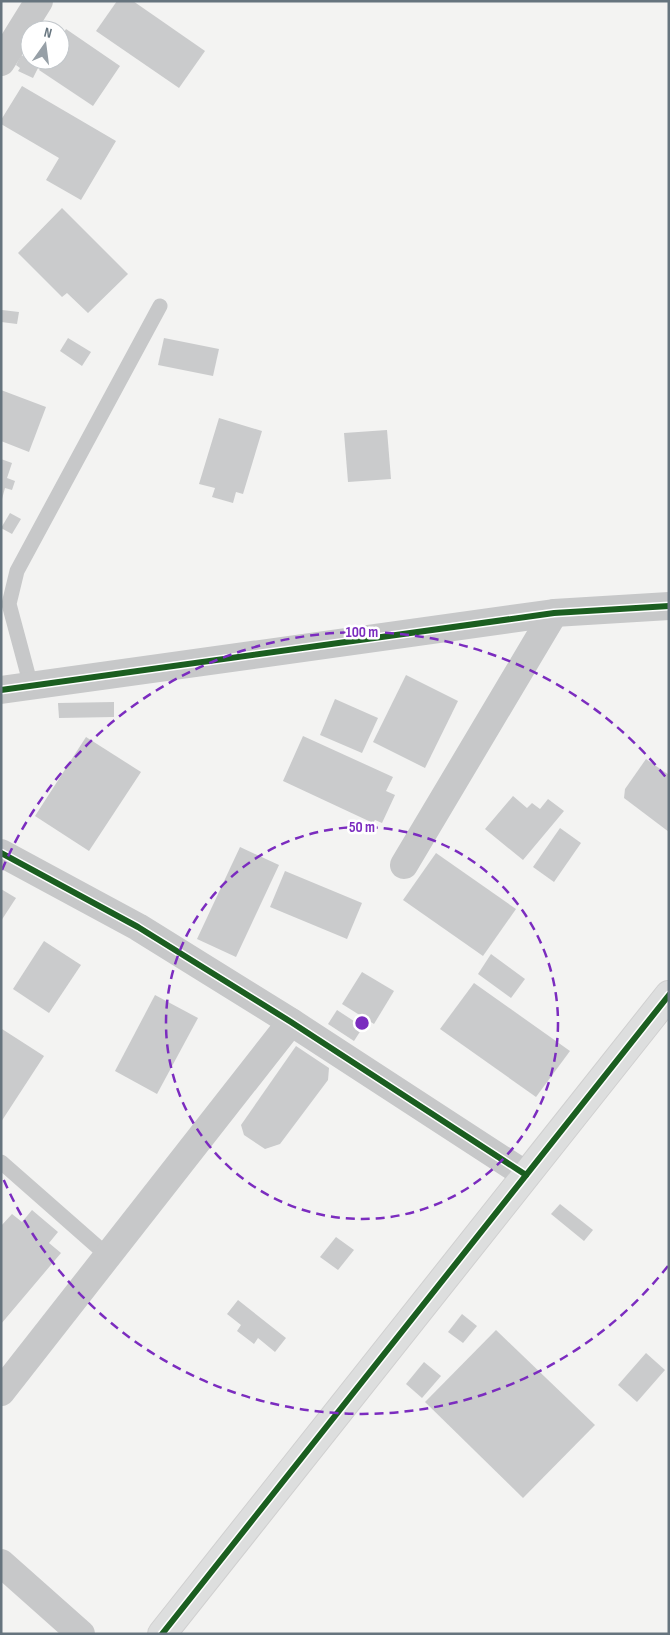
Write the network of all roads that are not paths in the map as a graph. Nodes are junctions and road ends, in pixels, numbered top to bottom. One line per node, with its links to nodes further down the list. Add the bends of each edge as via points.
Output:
1 (39, 1): 2 (street)
2 (1, 62)
3 (160, 306): 6 (lane, via 17,571 9,604)
4 (669, 606): 5 (street)
5 (554, 613): 6 (street); 9 (street)
6 (31, 686): 7 (street)
7 (1, 690)
8 (1, 853): 11 (street, via 138,927)
9 (404, 865)
10 (669, 995): 13 (street)
11 (291, 1022): 13 (street); 14 (street)
12 (1, 1162): 14 (lane)
13 (526, 1175): 18 (street)
14 (108, 1256): 15 (street)
15 (1, 1392)
16 (1, 1563): 17 (street)
17 (81, 1634)
18 (162, 1634)

